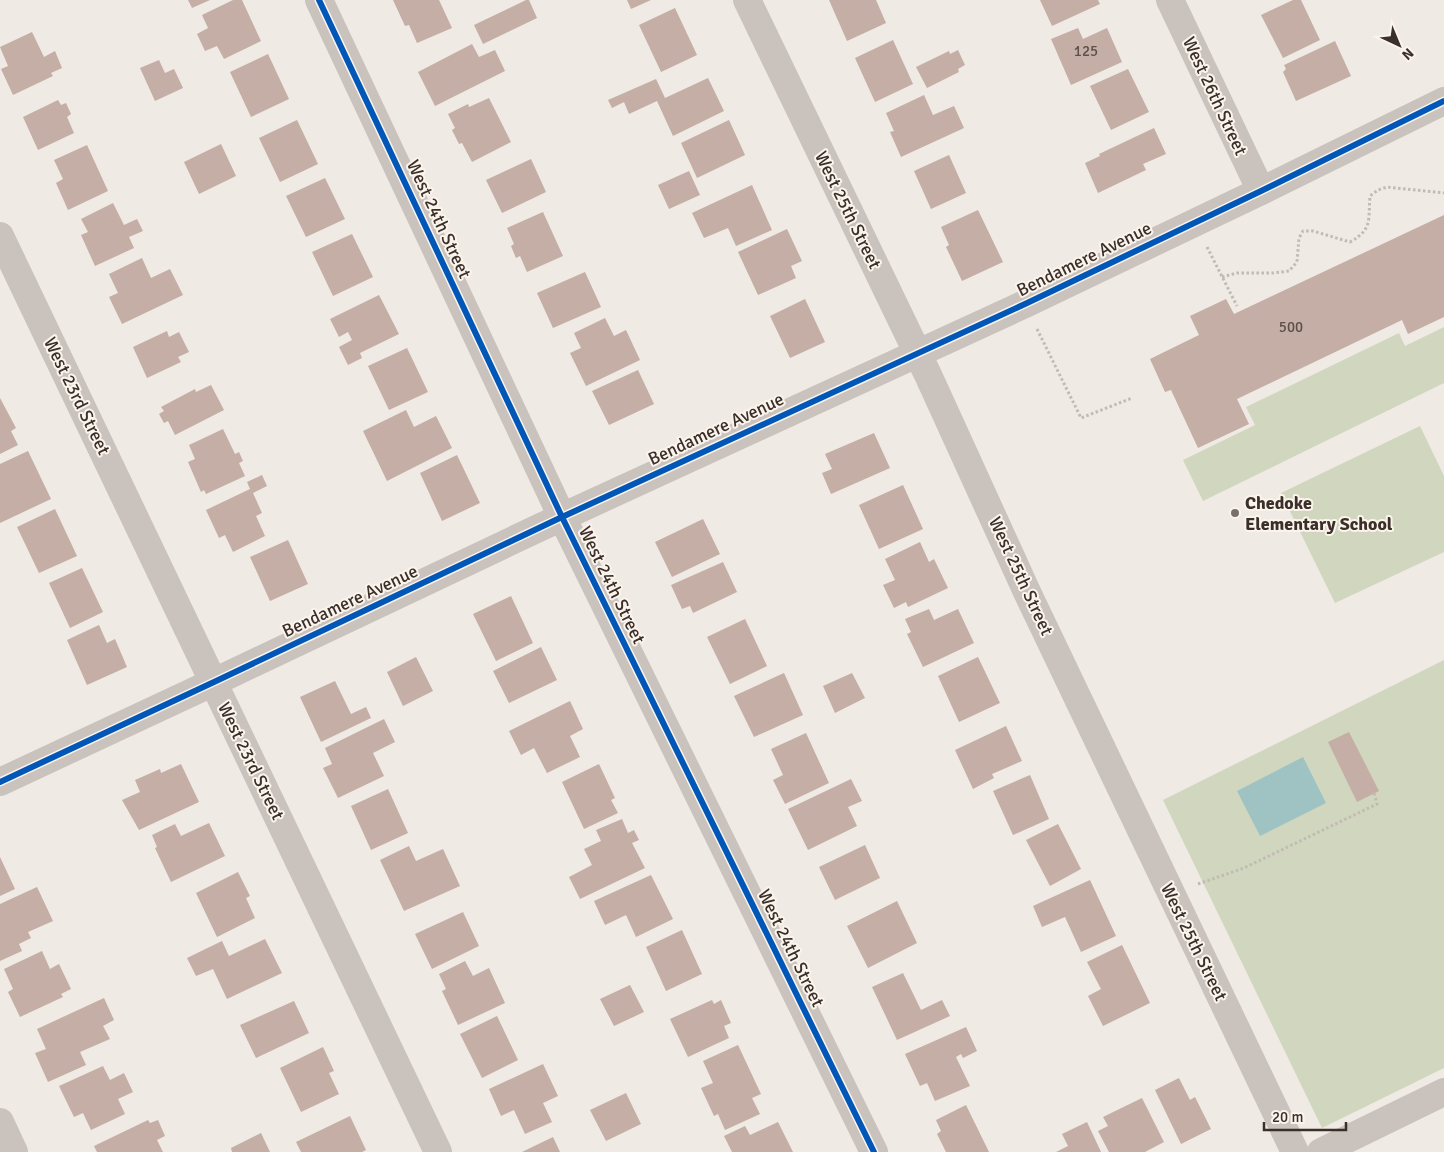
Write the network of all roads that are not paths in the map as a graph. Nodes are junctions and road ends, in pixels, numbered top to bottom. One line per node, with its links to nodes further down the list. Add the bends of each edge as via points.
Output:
1 (319, 0): 8 (street, West 24th Street)
2 (747, 0): 7 (street, West 25th Street)
3 (1170, 0): 5 (street, West 26th Street)
4 (1444, 101): 5 (street, Bendamere Avenue)
5 (1261, 191): 7 (street, Bendamere Avenue)
6 (0, 236): 9 (street, West 23rd Street)
7 (917, 353): 8 (street, Bendamere Avenue); 16 (street, West 25th Street, via 1027,592)
8 (562, 517): 9 (street, Bendamere Avenue); 15 (street, West 24th Street)
9 (214, 682): 10 (street, Bendamere Avenue); 14 (street, West 23rd Street)
10 (0, 782)
11 (1444, 1092): 17 (street)
12 (0, 1122): 13 (street)
13 (14, 1152)
14 (438, 1152)
15 (874, 1152)
16 (1295, 1152)
17 (1322, 1152)

